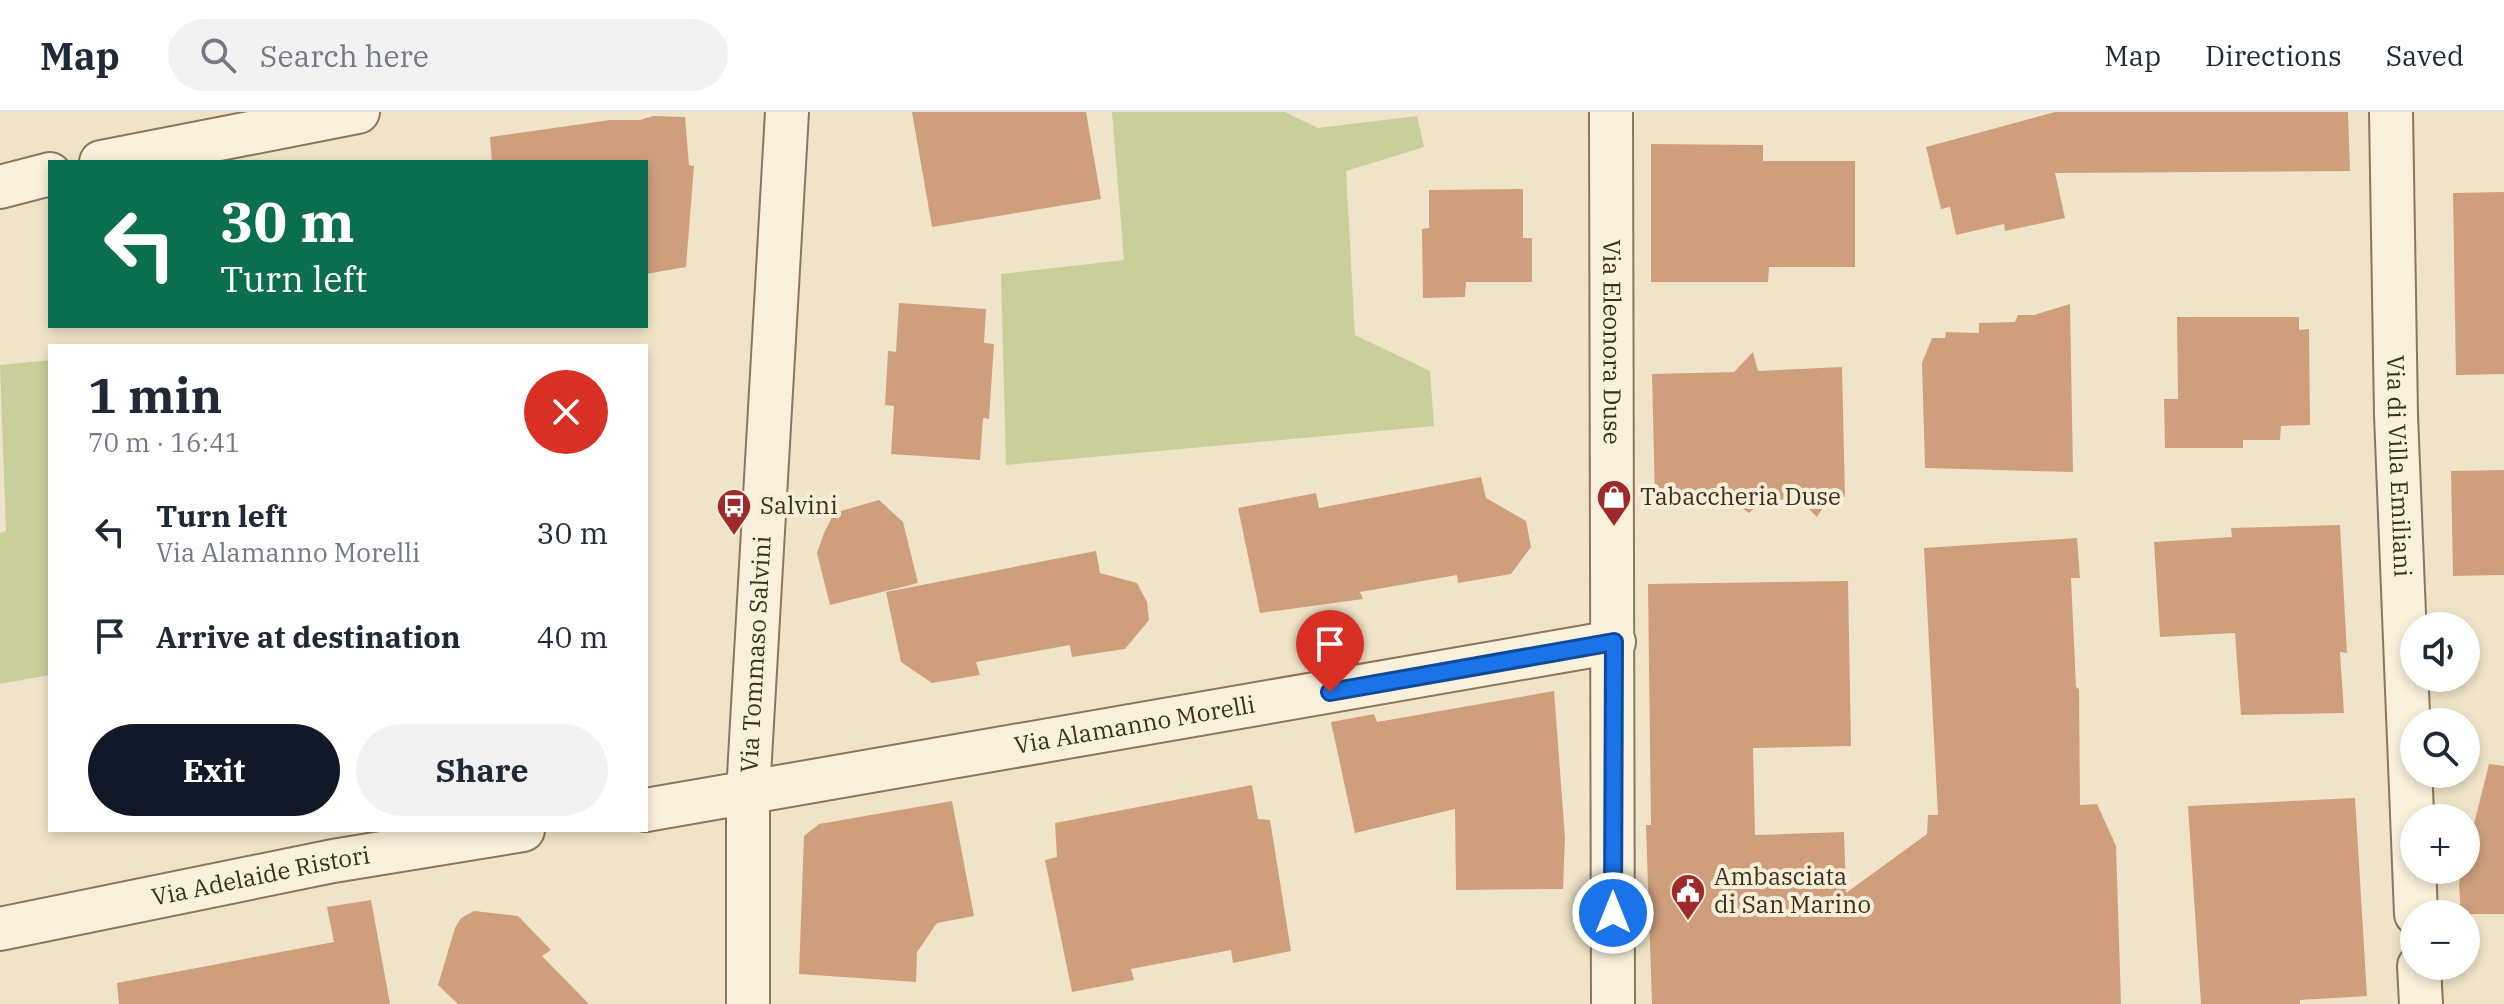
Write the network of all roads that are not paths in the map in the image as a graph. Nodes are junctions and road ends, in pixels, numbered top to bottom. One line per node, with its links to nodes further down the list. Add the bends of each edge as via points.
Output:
1 (358, 112): 5 (street)
2 (787, 112): 9 (street, Via Tommaso Salvini)
3 (1611, 112): 8 (street, Via Eleonora Duse)
4 (2391, 112): 12 (street, Via di Villa Emiliani, via 2396,415)
5 (111, 160)
6 (48, 175): 7 (street)
7 (0, 187)
8 (1614, 642): 9 (street, Via Alamanno Morelli); 16 (street, Via Eleonora Duse)
9 (748, 793): 10 (street); 15 (street, Via Tommaso Salvini)
10 (648, 810)
11 (511, 832): 13 (street, Via Adelaide Ristori, via 333,861)
12 (2415, 900)
13 (0, 929)
14 (2420, 980): 17 (street)
15 (748, 1004)
16 (1613, 1004)
17 (2421, 1004)

